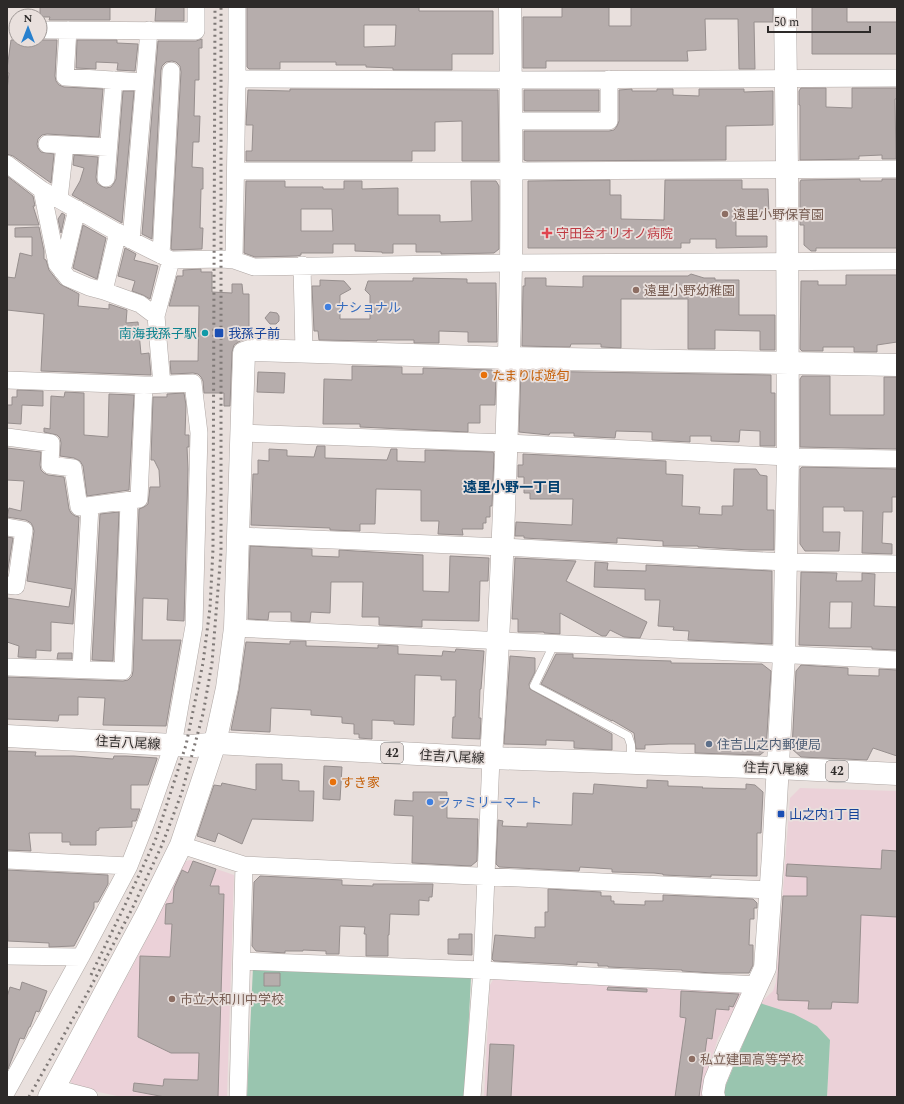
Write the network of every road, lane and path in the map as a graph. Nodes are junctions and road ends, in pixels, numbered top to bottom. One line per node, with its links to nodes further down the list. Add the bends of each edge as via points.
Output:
1 (196, 7): 7 (street, via 196,31)
2 (237, 7): 10 (street)
3 (510, 7): 13 (street)
4 (785, 7): 11 (street)
5 (48, 30): 6 (street)
6 (68, 30): 7 (street); 12 (street, via 65,77)
7 (149, 30): 15 (street)
8 (171, 71): 30 (street)
9 (897, 78): 11 (street)
10 (237, 79): 13 (street); 23 (street)
11 (786, 79): 14 (street); 21 (street)
12 (114, 80): 15 (street); 19 (street)
13 (511, 80): 14 (street); 16 (street)
14 (609, 80): 16 (street, via 609,121)
15 (144, 82): 29 (street)
16 (511, 121): 24 (street)
17 (47, 144): 18 (street)
18 (65, 145): 19 (street); 27 (street)
19 (108, 147): 25 (street)
20 (7, 164): 26 (street)
21 (787, 169): 22 (street); 24 (street); 32 (street)
22 (897, 169)
23 (236, 171): 24 (street); 31 (street)
24 (511, 171): 34 (street)
25 (106, 178)
26 (42, 190): 27 (street); 36 (street, via 57,264)
27 (59, 199): 28 (street)
28 (77, 209): 29 (street); 36 (street)
29 (125, 236): 30 (street); 37 (street)
30 (166, 258): 31 (street); 38 (street)
31 (234, 260): 35 (street, via 254,267)
32 (788, 261): 33 (street); 34 (street); 41 (street)
33 (897, 261)
34 (511, 263): 35 (street); 40 (street)
35 (302, 265): 39 (street)
36 (62, 271): 37 (street, via 68,278)
37 (104, 291): 38 (street, via 140,304)
38 (156, 316): 44 (street)
39 (304, 352): 40 (street); 46 (street, via 253,350 244,353)
40 (508, 358): 41 (street); 48 (street)
41 (787, 363): 42 (street); 49 (street)
42 (897, 365)
43 (7, 380): 45 (street)
44 (162, 384): 45 (street); 68 (street, via 193,383 199,433 194,626)
45 (144, 385): 51 (street, via 139,500)
46 (242, 433): 48 (street); 54 (street)
47 (7, 437): 52 (street, via 51,443 50,465 73,468 79,507)
48 (506, 443): 49 (street); 55 (street)
49 (788, 457): 50 (street); 56 (street)
50 (897, 459)
51 (129, 501): 52 (street); 65 (street, via 123,671)
52 (90, 506): 65 (street)
53 (7, 527): 58 (street, via 24,530 16,586)
54 (239, 536): 55 (street); 59 (street)
55 (502, 547): 56 (street); 60 (street)
56 (785, 562): 57 (street); 62 (street)
57 (897, 564)
58 (7, 584)
59 (235, 628): 60 (street); 67 (street)
60 (498, 641): 61 (street); 69 (street)
61 (554, 644): 62 (street); 70 (lane, via 534,686 628,736)
62 (784, 655): 63 (street); 71 (street)
63 (897, 660)
64 (7, 667): 65 (street)
65 (81, 669)
66 (7, 736): 68 (street, 住吉八尾線 / 42)
67 (216, 743): 68 (street, 住吉八尾線 / 42, via 195,746); 69 (street, 住吉八尾線 / 42); 73 (street)
68 (173, 745): 76 (street, via 148,820)
69 (491, 758): 70 (street, 住吉八尾線 / 42); 77 (street)
70 (631, 763): 71 (street, 住吉八尾線 / 42)
71 (777, 768): 72 (street, 住吉八尾線 / 42); 78 (street)
72 (897, 774)
73 (181, 845): 75 (street); 85 (street, via 146,916)
74 (7, 860): 76 (street)
75 (244, 865): 77 (street); 81 (street)
76 (128, 866): 80 (street)
77 (486, 876): 78 (street); 82 (street)
78 (770, 890): 83 (street, via 765,968)
79 (7, 956): 80 (street)
80 (81, 957): 84 (street)
81 (242, 961): 82 (street); 87 (street)
82 (482, 970): 83 (street); 88 (street)
83 (757, 985): 89 (street, via 716,1080)
84 (9, 1083)
85 (51, 1092): 86 (street)
86 (89, 1097)
87 (238, 1097)
88 (472, 1097)
89 (714, 1097)

